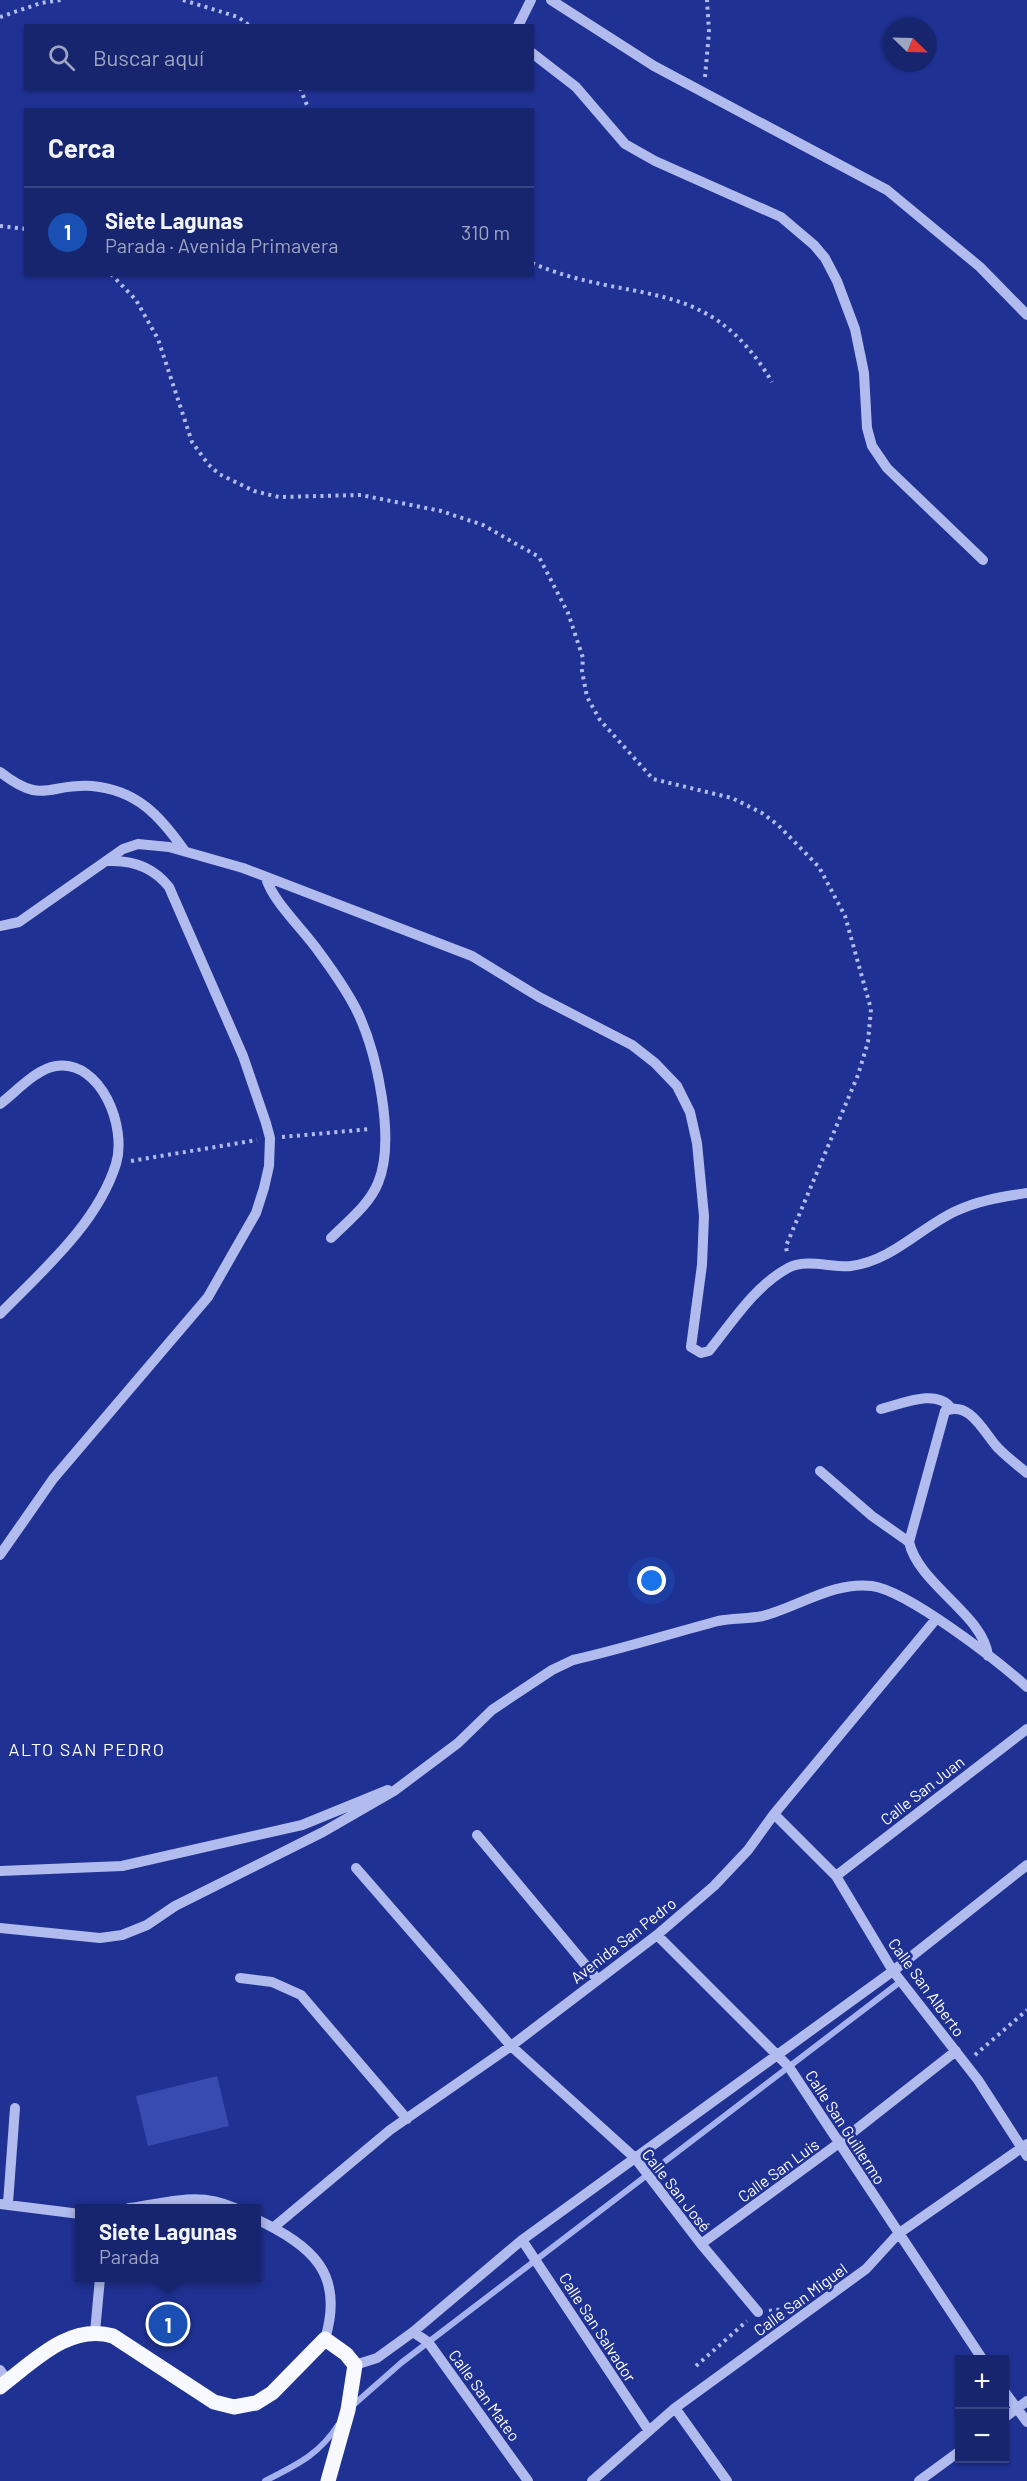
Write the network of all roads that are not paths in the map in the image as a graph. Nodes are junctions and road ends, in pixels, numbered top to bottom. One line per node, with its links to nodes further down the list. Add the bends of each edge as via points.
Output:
1 (531, 0): 3 (street)
2 (551, 0): 5 (street, via 654,66 887,190 980,267)
3 (519, 24)
4 (534, 55): 6 (street, via 576,87 626,144 655,161 781,217 814,245 837,281 855,330 872,446 887,468)
5 (1027, 315)
6 (983, 560)
7 (0, 772): 8 (street, via 19,787 40,792 92,786 134,797 162,819)
8 (184, 850): 9 (street, via 138,844 123,849); 10 (street)
9 (109, 861): 11 (street, via 19,922); 21 (street, via 126,860 145,867 160,875 169,887 243,1056 270,1138 269,1167 256,1213 208,1297 53,1479)
10 (266, 878): 13 (street, via 472,956 539,997 632,1045 677,1086 690,1112 698,1143 703,1191 702,1264 692,1347 701,1353 709,1351 753,1296 791,1267 853,1266 896,1250 955,1211 986,1199); 14 (street, via 357,1011 376,1072 384,1160 369,1199)
11 (0, 926)
12 (0, 1104): 15 (street, via 55,1066 75,1068 102,1089 120,1143 116,1163 89,1215)
13 (1027, 1193)
14 (331, 1238)
15 (0, 1314)
16 (951, 1408): 17 (street, via 934,1398); 19 (street, via 975,1418 1000,1450); 20 (street, via 945,1411)
17 (881, 1409)
18 (820, 1471): 20 (street)
19 (1027, 1473)
20 (909, 1542): 23 (street, via 916,1561 982,1637)
21 (0, 1554)
22 (936, 1619): 23 (street); 26 (street, via 896,1594 873,1586 849,1586 763,1616 720,1621 573,1660 492,1710 458,1743); 27 (street, Avenida San Pedro)
23 (988, 1656): 24 (street)
24 (1027, 1687)
25 (1027, 1729): 32 (street, Calle San Juan)
26 (394, 1791): 31 (street, via 383,1790 302,1825 122,1866); 33 (street, via 323,1832 122,1935 100,1938)
27 (774, 1814): 32 (street, Calle San Alberto); 34 (street, Avenida San Pedro, via 748,1850 714,1886)
28 (477, 1835): 37 (street)
29 (1027, 1865): 35 (street)
30 (356, 1868): 38 (street, Calle San José)
31 (0, 1870)
32 (836, 1876): 35 (street, Calle San Alberto)
33 (0, 1928)
34 (657, 1935): 37 (street, Avenida San Pedro); 40 (street, Calle San Guillermo)
35 (893, 1971): 39 (street, Calle San Alberto); 40 (street)
36 (240, 1978): 42 (street, via 272,1982 301,1995)
37 (598, 1980): 38 (street, Avenida San Pedro)
38 (511, 2046): 42 (street, Avenida San Pedro); 45 (street, Calle San José)
39 (956, 2051): 43 (street, Calle San Luis); 44 (street, Calle San Alberto)
40 (779, 2055): 43 (street, Calle San Guillermo); 45 (street)
41 (15, 2108): 46 (street)
42 (407, 2119): 51 (street, Avenida San Pedro)
43 (839, 2143): 52 (street, Calle San Guillermo); 54 (street, Calle San Luis)
44 (1025, 2149): 52 (street, Calle San Miguel)
45 (635, 2158): 53 (street); 54 (street, Calle San José)
46 (4, 2203): 49 (street)
47 (153, 2204): 48 (street, via 190,2198)
48 (226, 2204)
49 (75, 2213)
50 (261, 2222): 51 (street)
51 (274, 2228): 59 (street, via 306,2248 322,2267 332,2298 332,2317)
52 (898, 2234): 60 (street, Calle San Guillermo); 65 (street, Calle San Miguel, via 866,2269)
53 (522, 2240): 58 (street); 69 (street, Calle San Salvador)
54 (701, 2244): 56 (street, Calle San José)
55 (100, 2282): 57 (street)
56 (758, 2312)
57 (95, 2332): 59 (main road, via 113,2336 214,2402 234,2407 256,2403 272,2393); 62 (main road, via 59,2343)
58 (413, 2332): 61 (street, via 377,2358); 72 (street, Calle San Mateo, via 428,2342)
59 (325, 2339): 61 (main road)
60 (979, 2355)
61 (355, 2365): 71 (main road, via 348,2410)
62 (3, 2379)
63 (1009, 2397): 66 (street)
64 (1027, 2401): 66 (street)
65 (675, 2408): 69 (street, Calle San Miguel); 74 (street)
66 (1017, 2409): 67 (street); 68 (street)
67 (1009, 2415)
68 (1027, 2422)
69 (649, 2431): 73 (street, Calle San Miguel)
70 (955, 2455): 75 (street)
71 (328, 2481)
72 (528, 2481)
73 (592, 2481)
74 (727, 2481)
75 (919, 2481)

